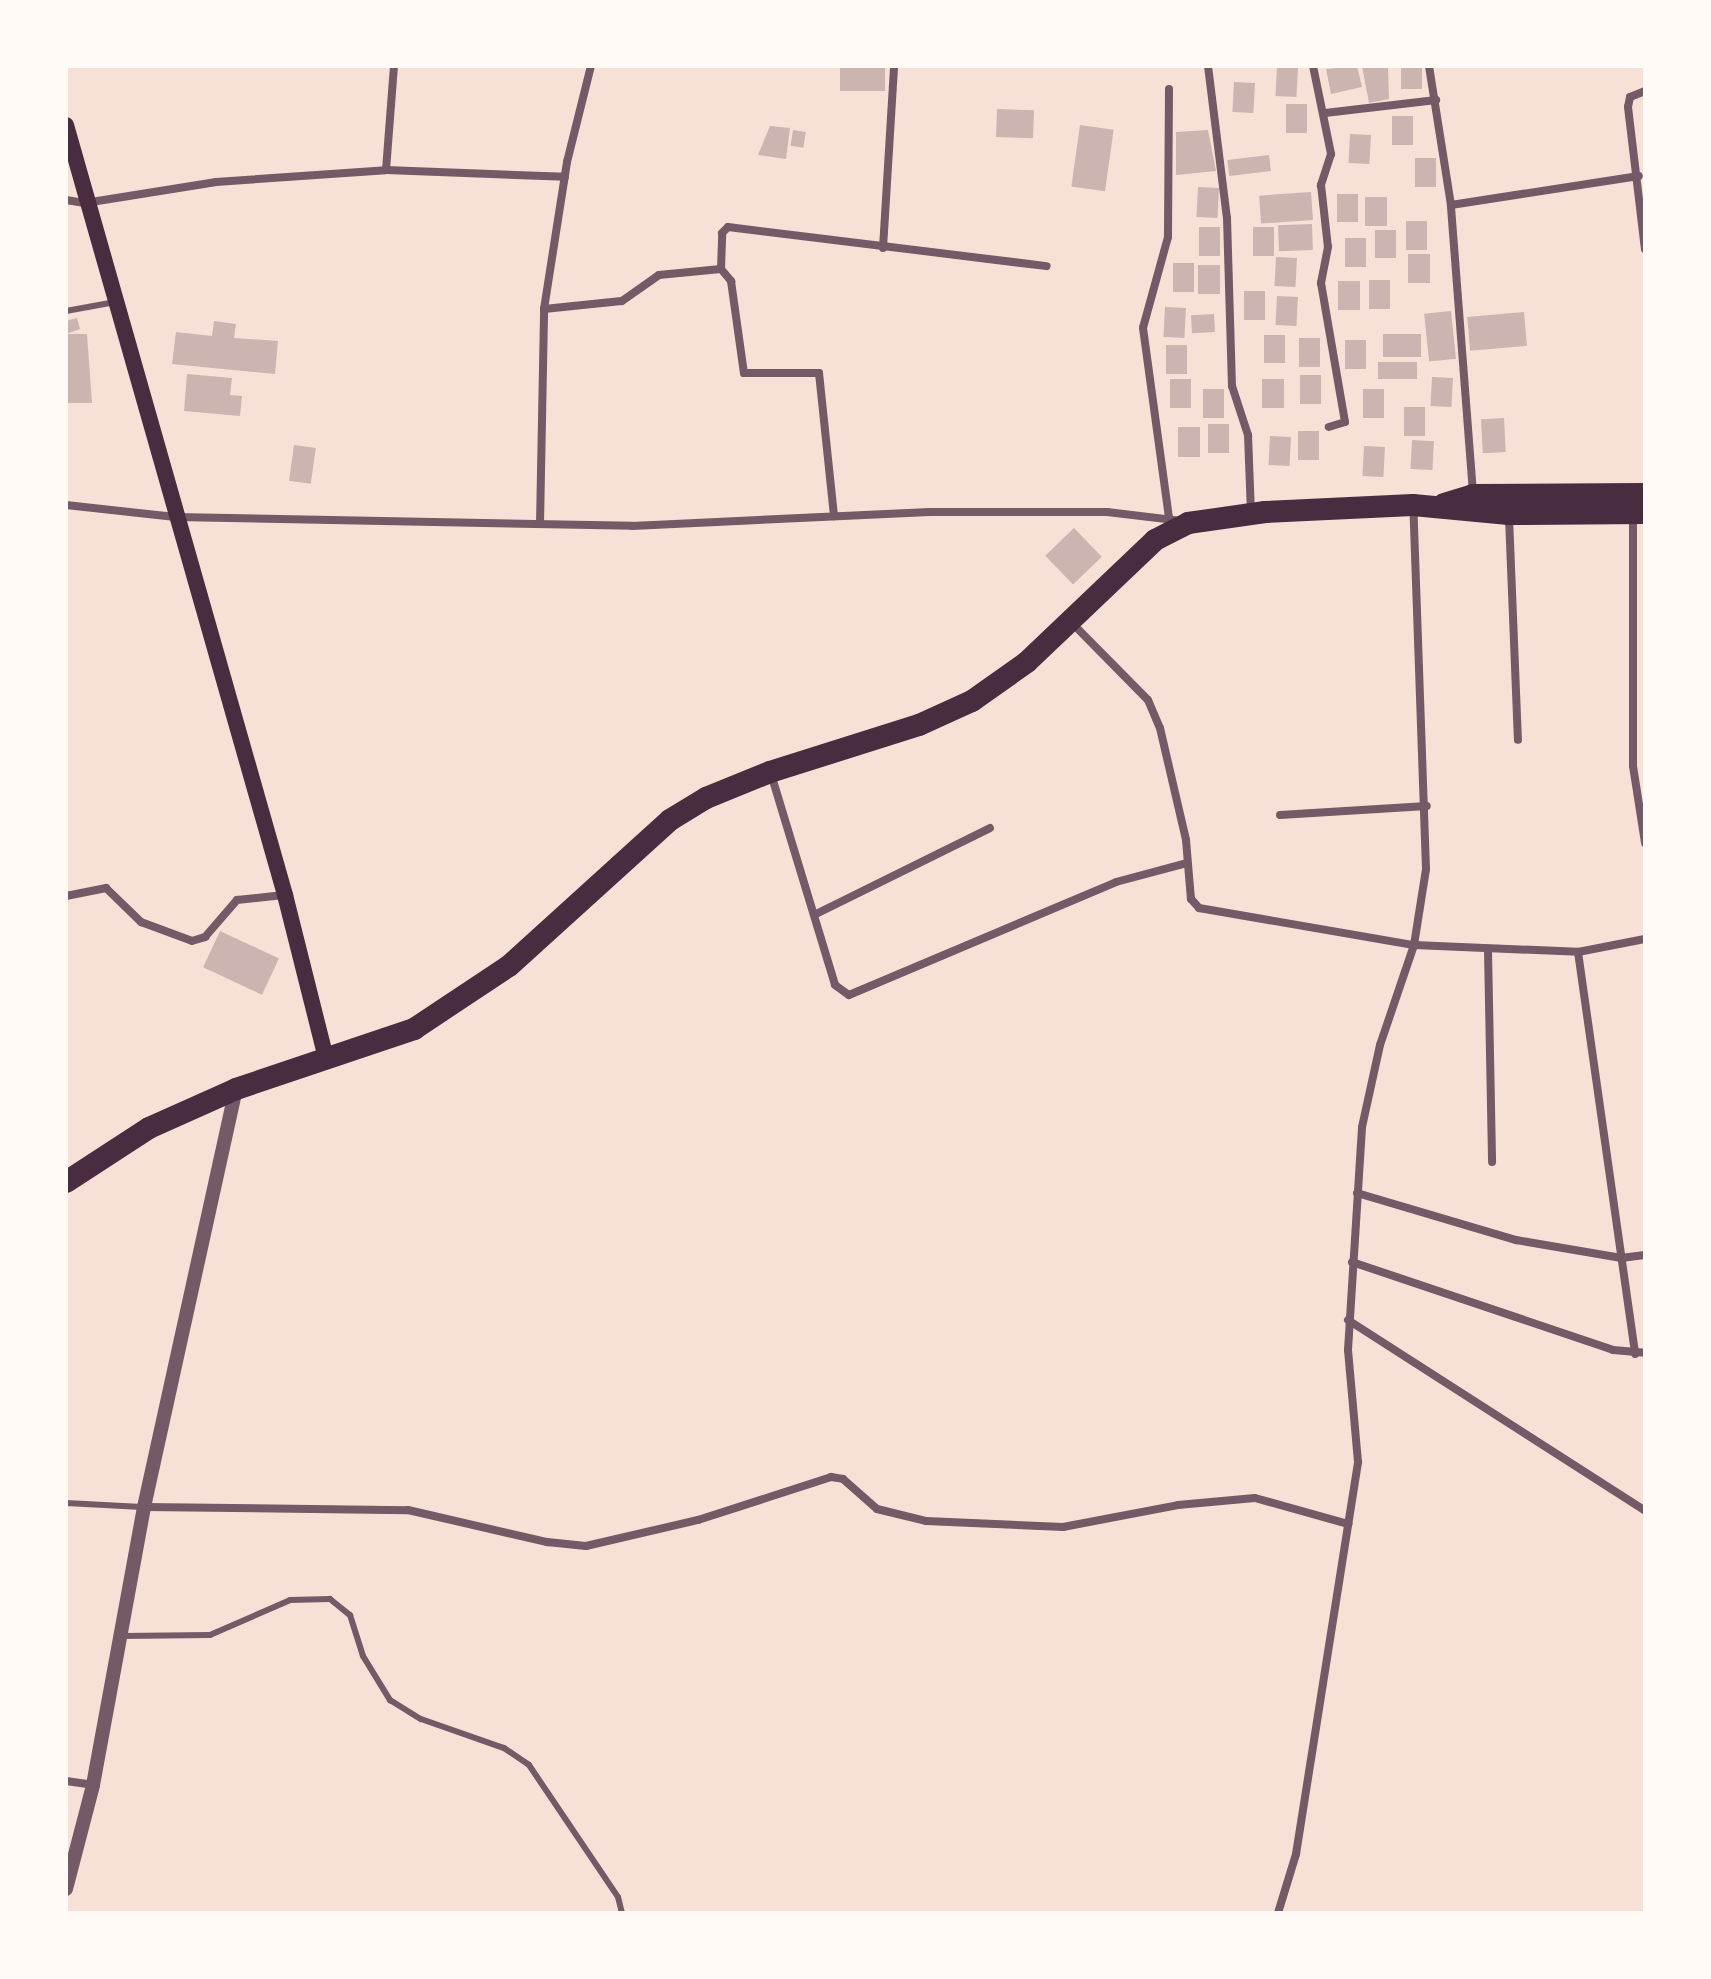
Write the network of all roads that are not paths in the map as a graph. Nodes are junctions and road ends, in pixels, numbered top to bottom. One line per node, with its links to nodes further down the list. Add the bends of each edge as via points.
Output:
1 (394, 66): 12 (street)
2 (591, 66): 14 (street)
3 (894, 66): 18 (street)
4 (1208, 66): 31 (street, via 1227,218 1232,386 1247,428)
5 (1313, 66): 10 (street)
6 (1429, 66): 9 (street)
7 (1169, 89): 34 (street, via 1168,237 1143,328)
8 (1645, 91): 13 (street, via 1632,95 1628,104)
9 (1436, 100): 10 (street); 17 (street)
10 (1325, 113): 25 (street, via 1331,154 1321,185 1328,247 1320,277 1345,422)
11 (66, 125): 16 (main road)
12 (386, 170): 14 (street); 16 (street, via 216,182)
13 (1639, 176): 17 (street); 19 (street)
14 (565, 177): 23 (street)
15 (66, 200): 16 (street)
16 (85, 203): 22 (main road)
17 (1451, 205): 27 (street)
18 (883, 248): 20 (street); 21 (street, via 728,227 722,233)
19 (1645, 249)
20 (1047, 266)
21 (721, 269): 23 (street, via 659,275 622,301); 32 (street, via 731,281 744,373 819,373)
22 (115, 302): 24 (lane); 33 (main road)
23 (544, 309): 35 (street)
24 (66, 311)
25 (1329, 427)
26 (1639, 503): 30 (highway); 42 (street, via 1633,766)
27 (1474, 504): 29 (highway); 30 (highway)
28 (66, 505): 33 (street)
29 (1413, 505): 31 (highway); 39 (street)
30 (1508, 505): 37 (street)
31 (1251, 513): 34 (highway)
32 (834, 516): 34 (street, via 1107,512); 35 (street, via 632,526)
33 (175, 517): 35 (street); 44 (main road)
34 (1178, 520): 36 (highway)
35 (540, 524)
36 (1071, 622): 38 (highway, via 972,701 919,725); 43 (street, via 1148,700 1160,728)
37 (1518, 740)
38 (770, 772): 46 (street); 51 (highway, via 706,798 670,820 509,966 458,1001 414,1029)
39 (1427, 806): 40 (street); 48 (street, via 1426,869)
40 (1280, 815)
41 (990, 828): 46 (street)
42 (1645, 843)
43 (1187, 863): 46 (street, via 1116,882 855,995 835,985); 48 (street, via 1191,899 1203,910)
44 (285, 895): 45 (street, via 237,900 205,937 192,941 141,922 106,888); 51 (main road)
45 (66, 896)
46 (816, 914)
47 (1645, 939): 50 (street)
48 (1414, 945): 49 (street); 55 (street, via 1369,1087)
49 (1488, 950): 50 (street); 53 (street)
50 (1578, 952): 57 (street)
51 (326, 1058): 52 (highway)
52 (236, 1089): 54 (highway, via 149,1128); 63 (street)
53 (1492, 1162)
54 (66, 1182)
55 (1357, 1193): 57 (street, via 1453,1225); 58 (street)
56 (1645, 1255): 57 (street)
57 (1621, 1258): 61 (street)
58 (1352, 1262): 59 (street); 61 (street)
59 (1348, 1320): 64 (street); 65 (street, via 1358,1450)
60 (1645, 1353): 61 (street)
61 (1635, 1354)
62 (66, 1503): 63 (lane)
63 (144, 1507): 65 (street, via 408,1510 586,1546 698,1520 831,1477 843,1479 877,1509 926,1521 1063,1527 1127,1519 1178,1505 1255,1498); 66 (street)
64 (1645, 1511)
65 (1348, 1524): 71 (street, via 1296,1854)
66 (120, 1636): 68 (street); 70 (lane, via 210,1635 290,1600 330,1599 350,1615 368,1666 390,1700 421,1719 504,1748 529,1765 618,1897)
67 (66, 1781): 68 (street)
68 (93, 1785): 69 (street)
69 (66, 1889)
70 (622, 1913)
71 (1278, 1913)

